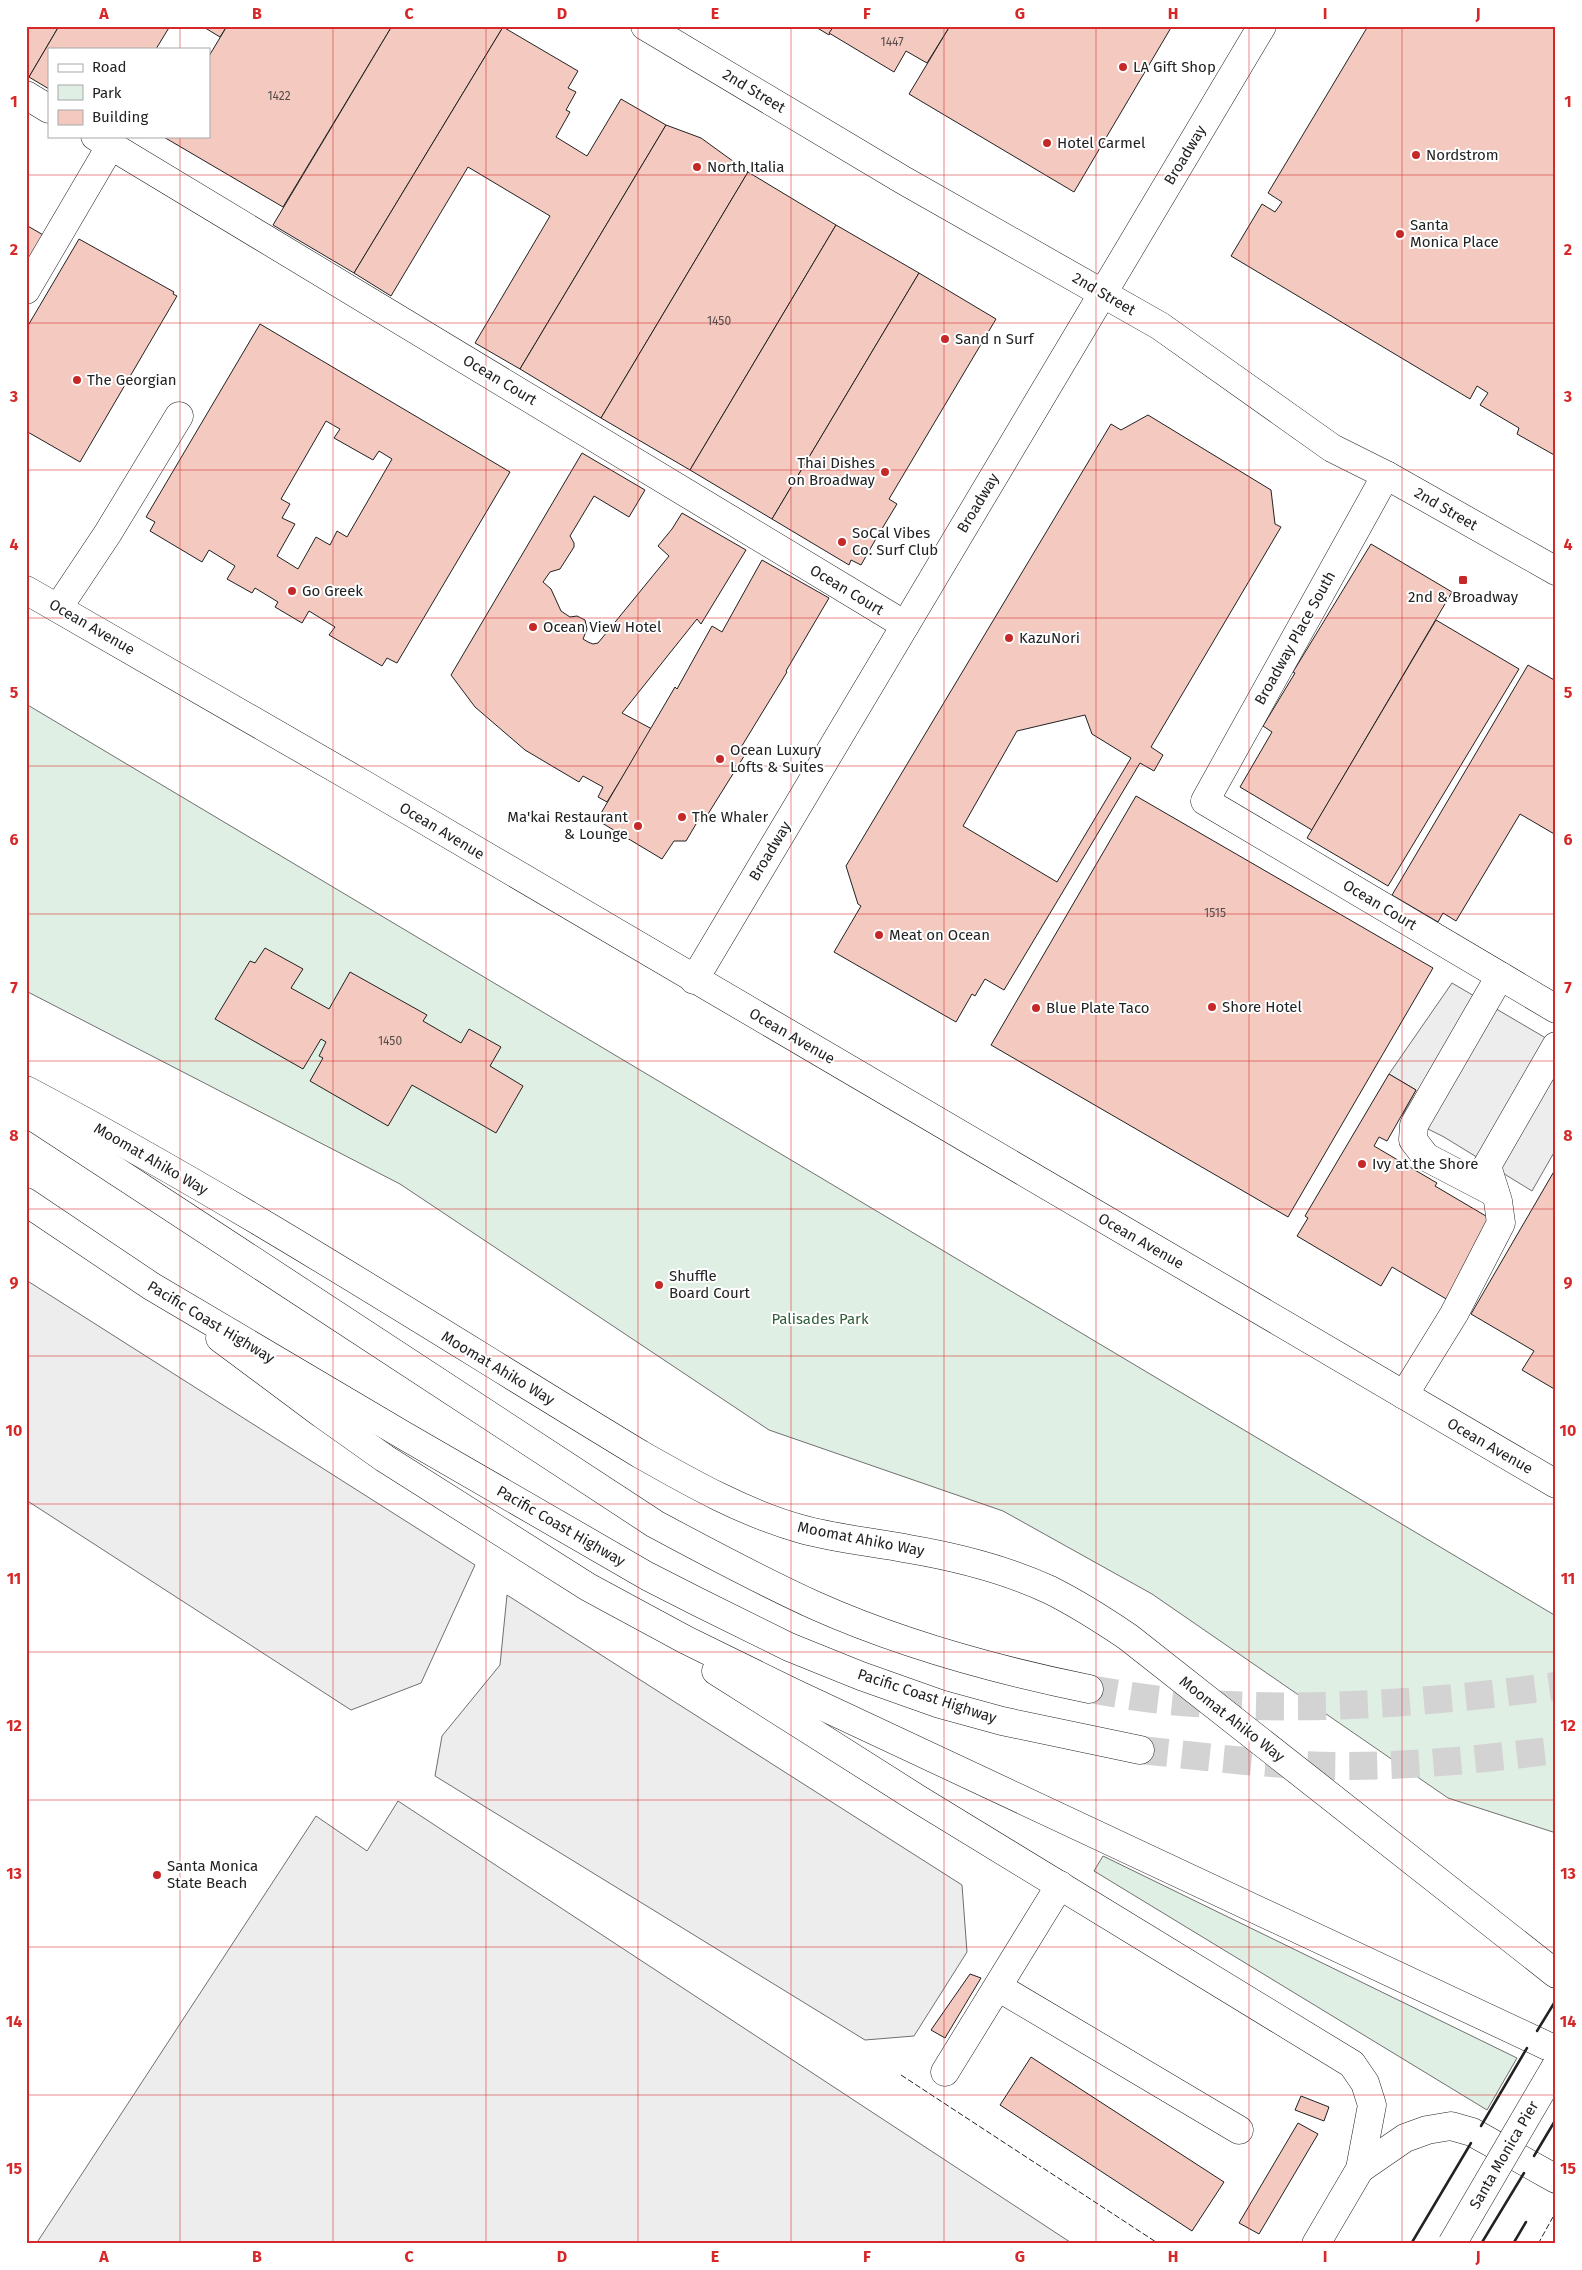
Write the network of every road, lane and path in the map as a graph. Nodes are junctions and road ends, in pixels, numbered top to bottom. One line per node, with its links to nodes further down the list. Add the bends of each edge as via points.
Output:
1 (645, 26): 7 (main road, 2nd Street, via 903,180)
2 (1262, 26): 7 (main road, Broadway)
3 (26, 95): 4 (main road)
4 (48, 108)
5 (103, 141): 6 (main road); 13 (main road, Ocean Court)
6 (26, 290)
7 (1103, 293): 9 (main road, 2nd Street, via 1160,326 1332,448); 13 (main road, Broadway)
8 (179, 416): 12 (main road)
9 (1386, 475): 10 (main road, 2nd Street); 14 (main road, Broadway Place South)
10 (1556, 571)
11 (26, 590): 12 (main road, Ocean Avenue)
12 (58, 608): 16 (main road, Ocean Avenue)
13 (905, 625): 16 (main road, Broadway)
14 (1204, 801): 15 (main road, Ocean Court)
15 (1500, 976): 17 (main road, Ocean Court); 21 (main road, via 1414,1125 1413,1140 1426,1157)
16 (694, 980): 24 (main road, Ocean Avenue)
17 (1556, 1009)
18 (1556, 1046): 21 (main road, via 1487,1166)
19 (26, 1090): 30 (main road, Moomat Ahiko Way, via 243,1212 640,1454 698,1486 800,1529 855,1542 909,1549 1008,1574 1090,1611 1128,1637)
20 (26, 1112): 27 (main road, via 655,1524 816,1606 872,1628 992,1667)
21 (1495, 1193): 24 (main road, via 1501,1223 1454,1314)
22 (26, 1202): 23 (main road, Pacific Coast Highway)
23 (151, 1286): 26 (main road, via 360,1441); 28 (main road, Pacific Coast Highway, via 647,1576 789,1647 940,1704 1011,1723)
24 (1404, 1395): 25 (main road, Ocean Avenue)
25 (1556, 1484)
26 (588, 1587): 29 (main road, via 797,1723); 32 (main road, via 800,1696)
27 (1089, 1689)
28 (1140, 1750)
29 (1060, 1885): 31 (main road); 36 (main road, via 1352,2064 1365,2083 1372,2105)
30 (1556, 1974)
31 (998, 1986): 34 (main road); 35 (main road)
32 (1556, 2050)
33 (1556, 2066): 39 (main road, Santa Monica Pier, bridge)
34 (945, 2072)
35 (1239, 2130)
36 (1360, 2169): 37 (main road, via 1405,2138 1451,2126 1472,2132); 38 (main road)
37 (1556, 2179)
38 (1316, 2244)
39 (1452, 2244)

